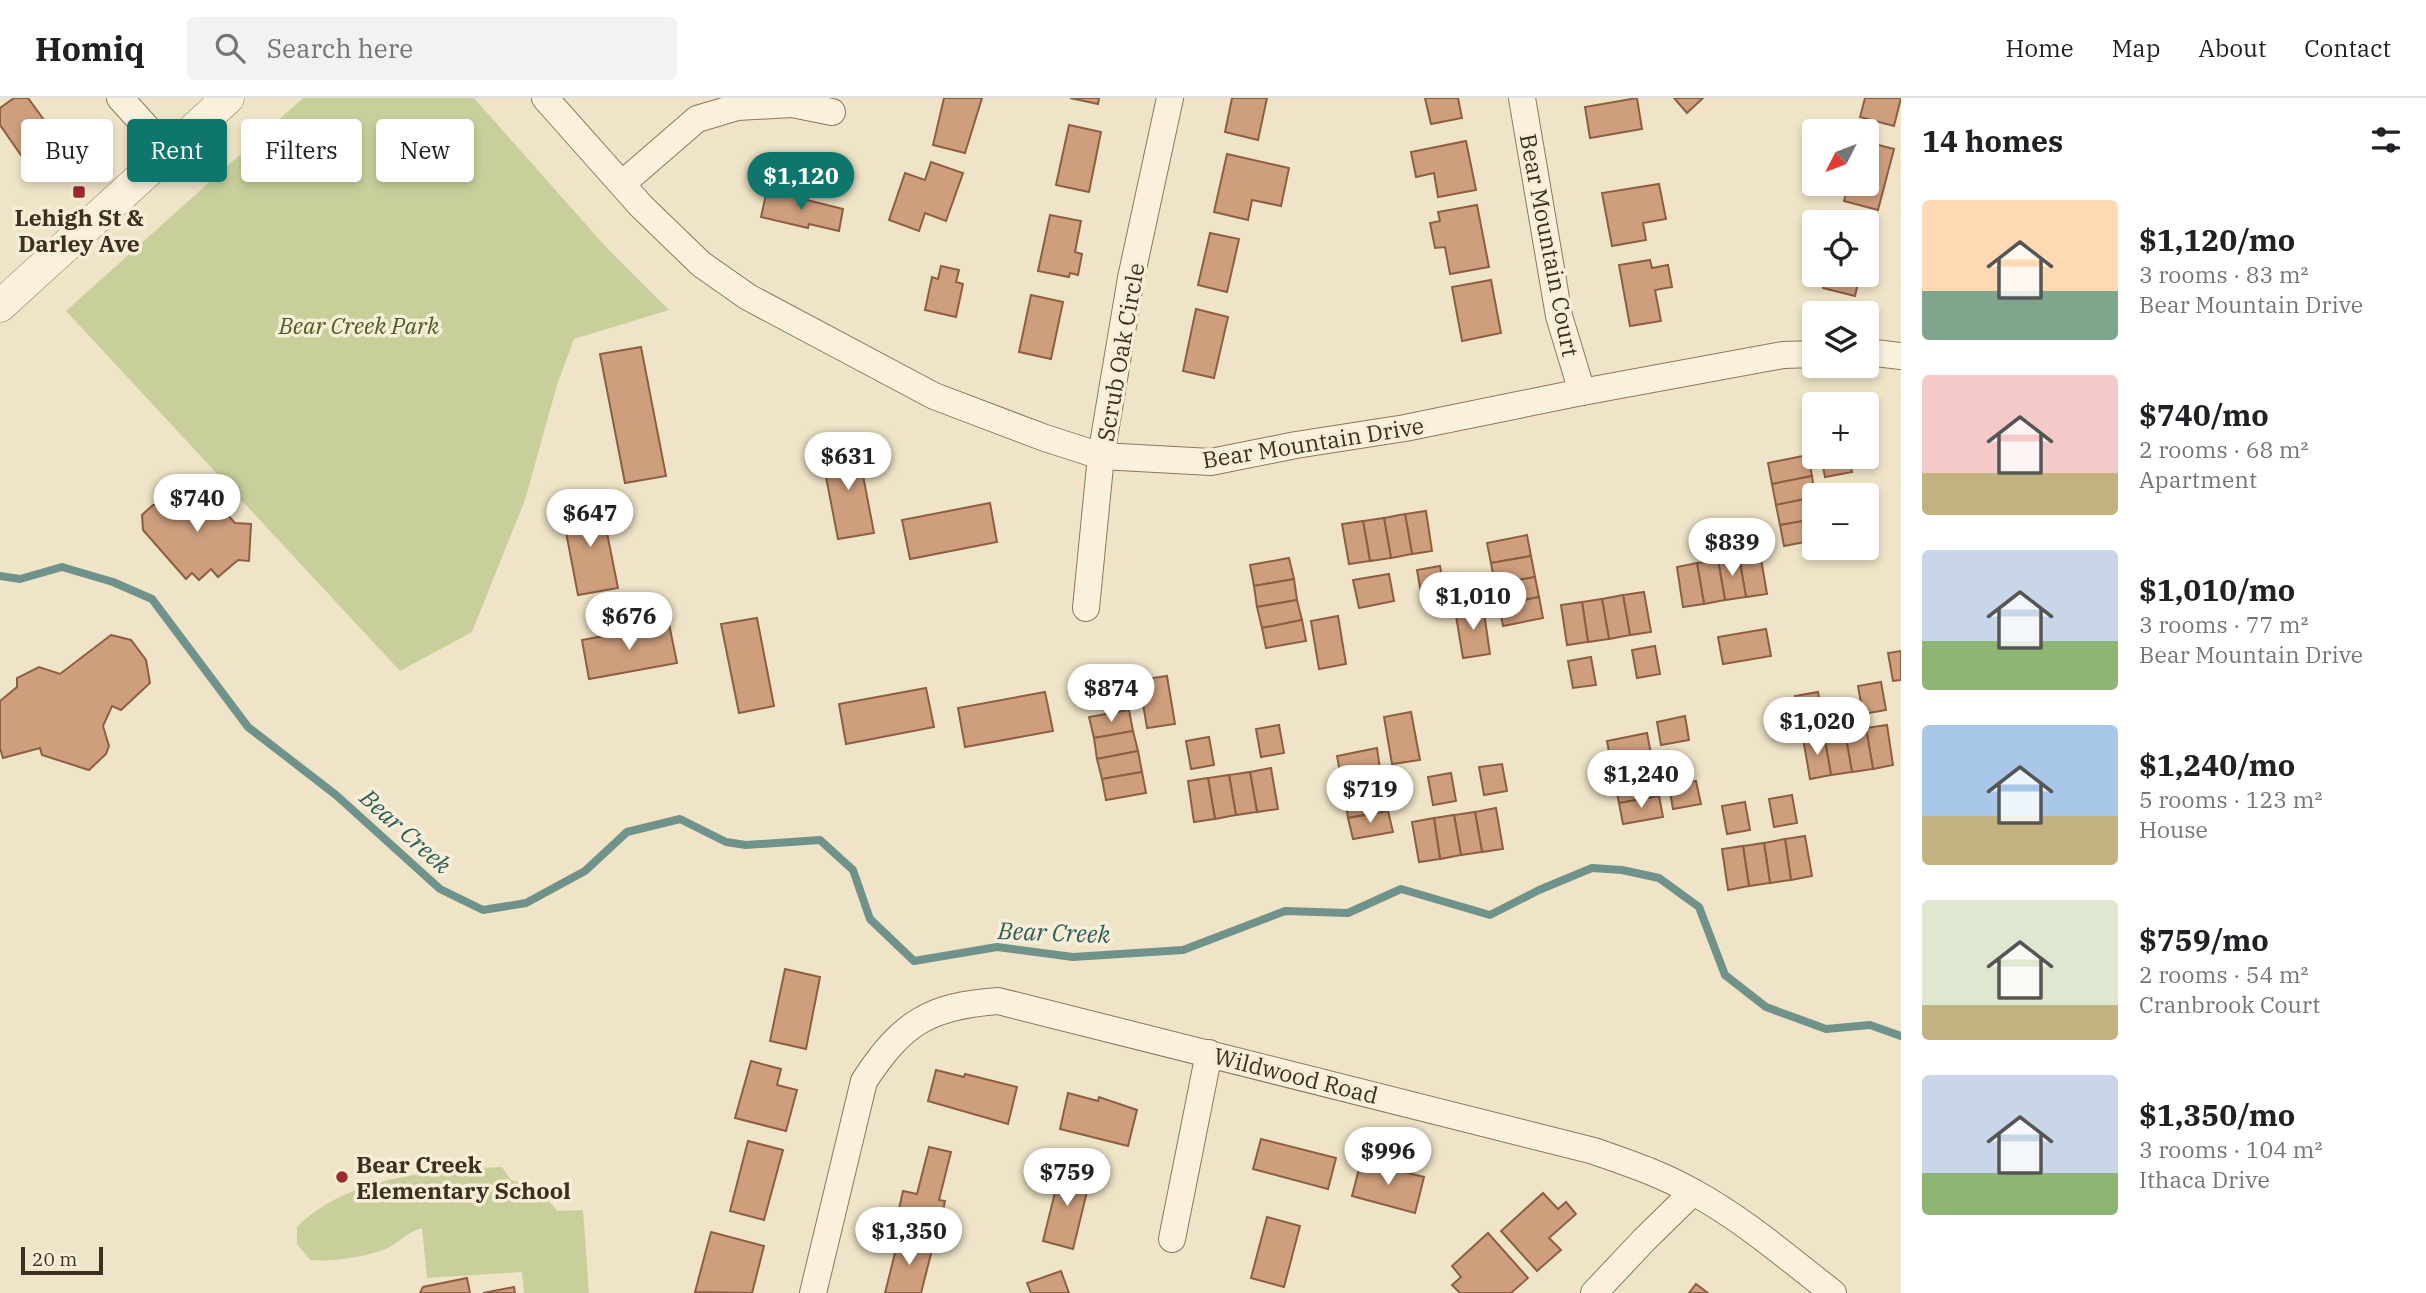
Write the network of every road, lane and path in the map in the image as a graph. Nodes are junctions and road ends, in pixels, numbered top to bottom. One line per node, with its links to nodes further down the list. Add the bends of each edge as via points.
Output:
1 (120, 98): 7 (street)
2 (228, 98): 8 (street)
3 (545, 98): 10 (street, Bear Mountain Drive)
4 (1170, 98): 16 (street, Scrub Oak Circle, via 1131,278)
5 (1522, 98): 15 (street, Bear Mountain Court, via 1559,316)
6 (832, 112): 10 (street, via 778,104 737,107 697,119)
7 (139, 119)
8 (204, 119)
9 (134, 182): 11 (street)
10 (623, 183): 16 (street, Bear Mountain Drive, via 701,264 748,298 934,396)
11 (0, 306)
12 (1879, 353): 14 (street)
13 (1802, 354): 15 (street, Bear Mountain Drive)
14 (1901, 355)
15 (1582, 392): 16 (street, Bear Mountain Drive, via 1211,462)
16 (1101, 456): 17 (street, Scrub Oak Circle)
17 (1086, 608)
18 (1209, 1052): 19 (street, Wildwood Road, via 1594,1151); 20 (street); 21 (street, Wildwood Road, via 998,1001 963,1004 928,1015 883,1051 864,1081)
19 (1693, 1192): 22 (street); 23 (street, Wildwood Road)
20 (1171, 1239)
21 (813, 1293)
22 (1594, 1293)
23 (1833, 1293)

